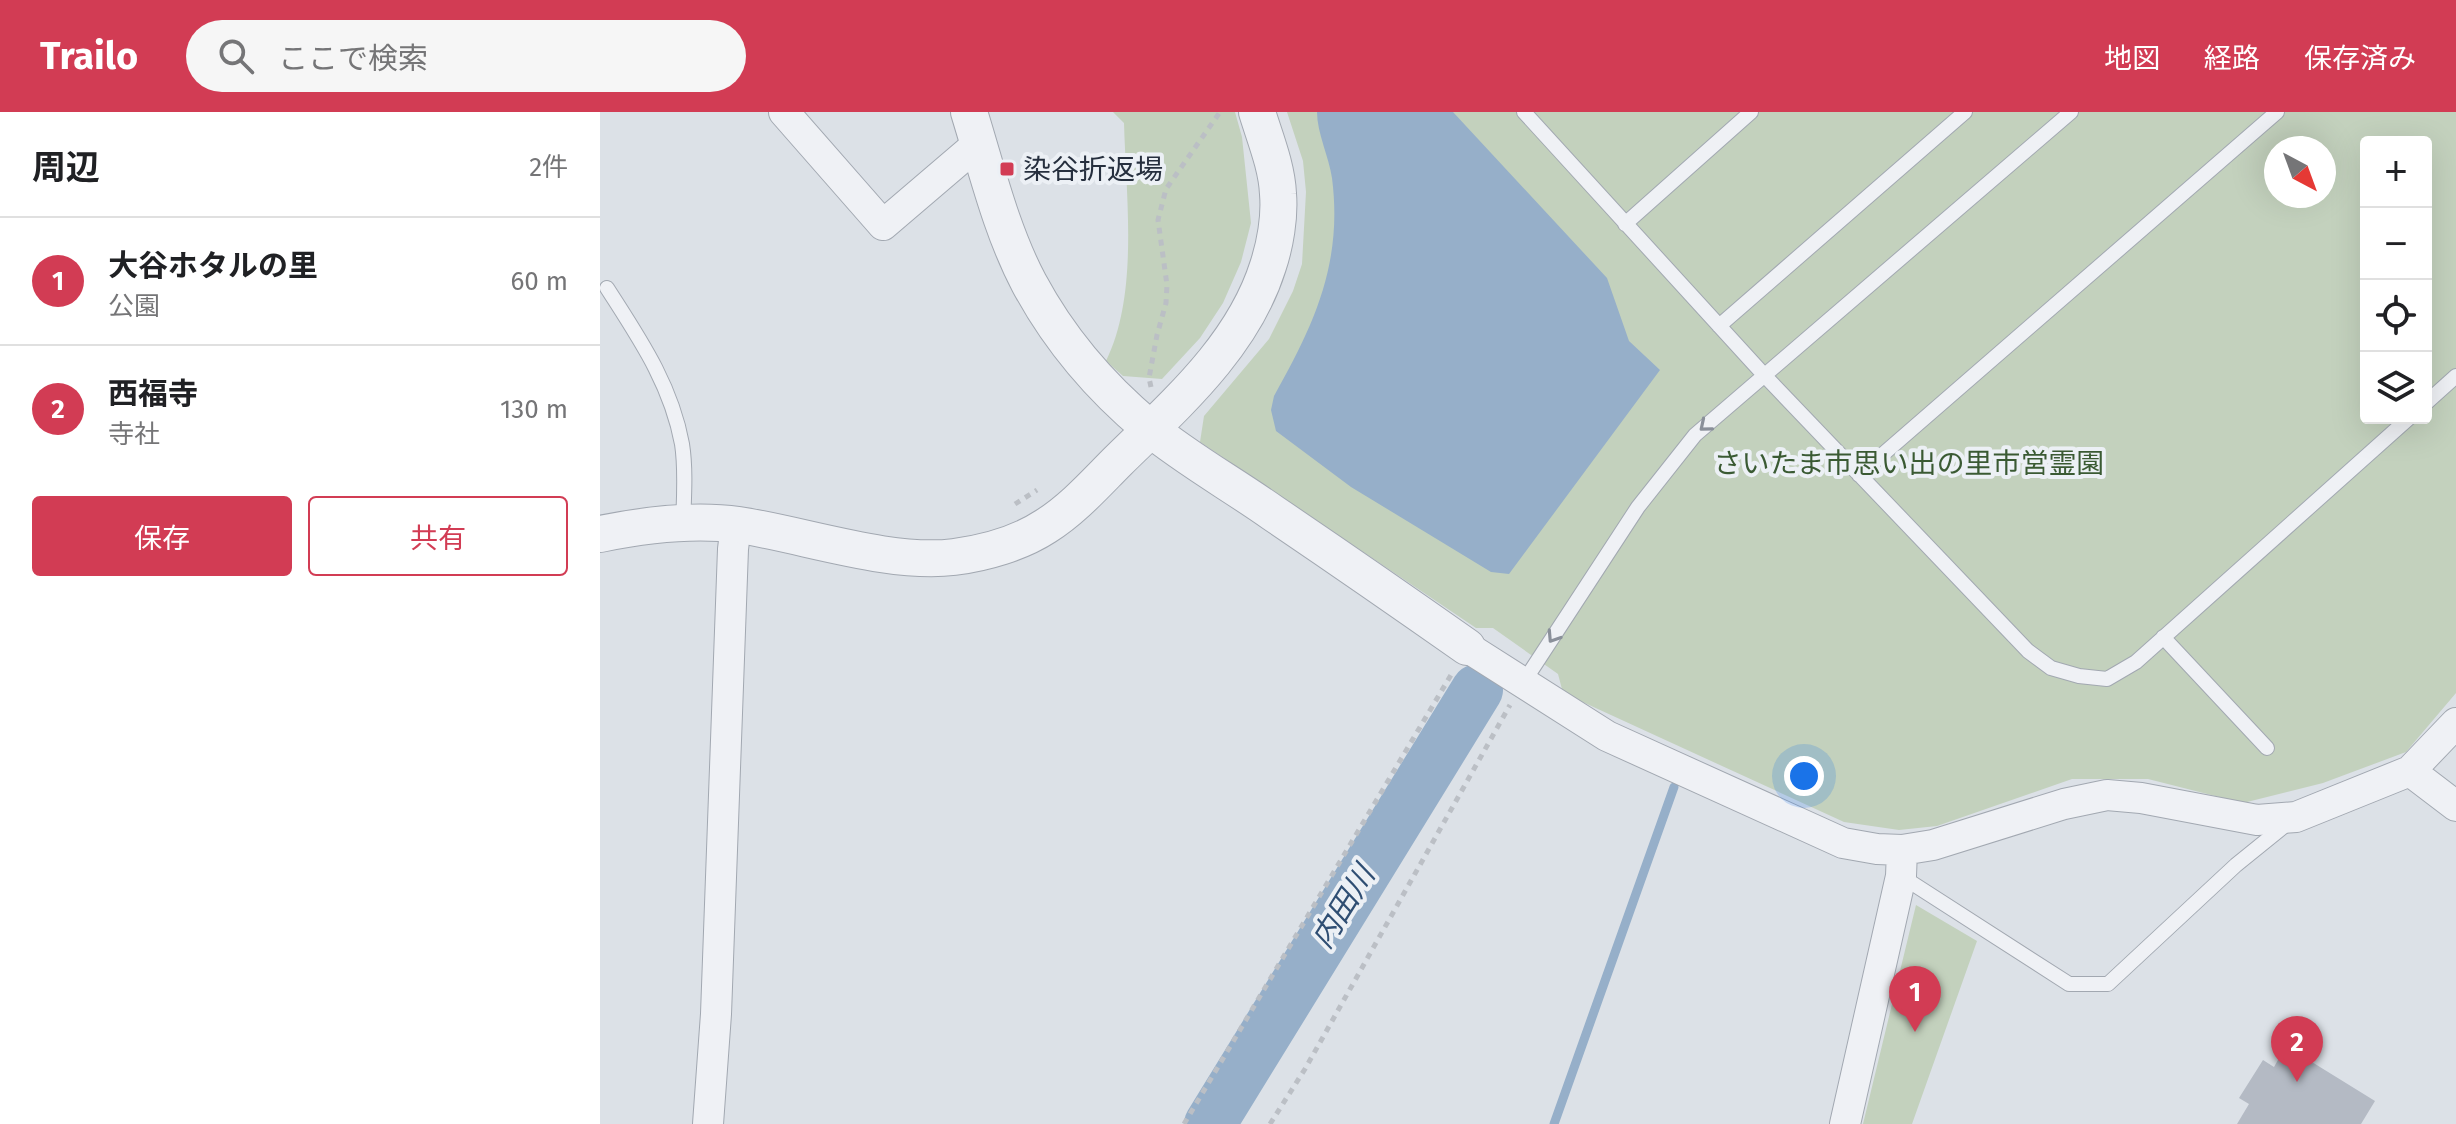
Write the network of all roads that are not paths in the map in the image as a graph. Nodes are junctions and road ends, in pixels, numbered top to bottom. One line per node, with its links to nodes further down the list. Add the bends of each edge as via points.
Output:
1 (784, 112): 8 (street, via 883,225)
2 (1257, 112): 16 (street, via 1278,194 1268,267 1226,348)
3 (1524, 112): 9 (lane)
4 (1751, 112): 9 (lane)
5 (1965, 112): 11 (lane)
6 (2071, 112): 12 (lane)
7 (2277, 112): 17 (lane)
8 (974, 128): 16 (street, via 1010,244 1043,306 1080,359)
9 (1625, 224): 11 (lane)
10 (607, 288): 18 (lane, via 651,356 667,392 682,445)
11 (1719, 326): 12 (lane)
12 (1765, 376): 17 (lane); 23 (lane, one-way to 23, via 1695,435)
13 (2456, 376): 14 (lane)
14 (2432, 398)
15 (2402, 424): 21 (lane)
16 (1150, 429): 19 (street, via 1062,515 1001,547 971,554 907,557); 22 (street)
17 (1859, 475): 21 (lane, via 2028,651 2051,668 2107,679)
18 (683, 525): 19 (street); 20 (street)
19 (736, 525): 30 (street)
20 (600, 534)
21 (2163, 637): 25 (lane)
22 (1475, 652): 23 (street)
23 (1515, 679): 29 (street, via 1607,736 1843,843)
24 (2456, 723): 26 (street)
25 (2267, 748)
26 (2410, 771): 27 (street); 28 (street)
27 (2456, 806)
28 (2296, 817): 29 (street, via 2257,820 2107,795 1933,845); 29 (lane, via 2108,984 2069,984)
29 (1902, 863): 31 (street)
30 (708, 1124)
31 (1845, 1124)

